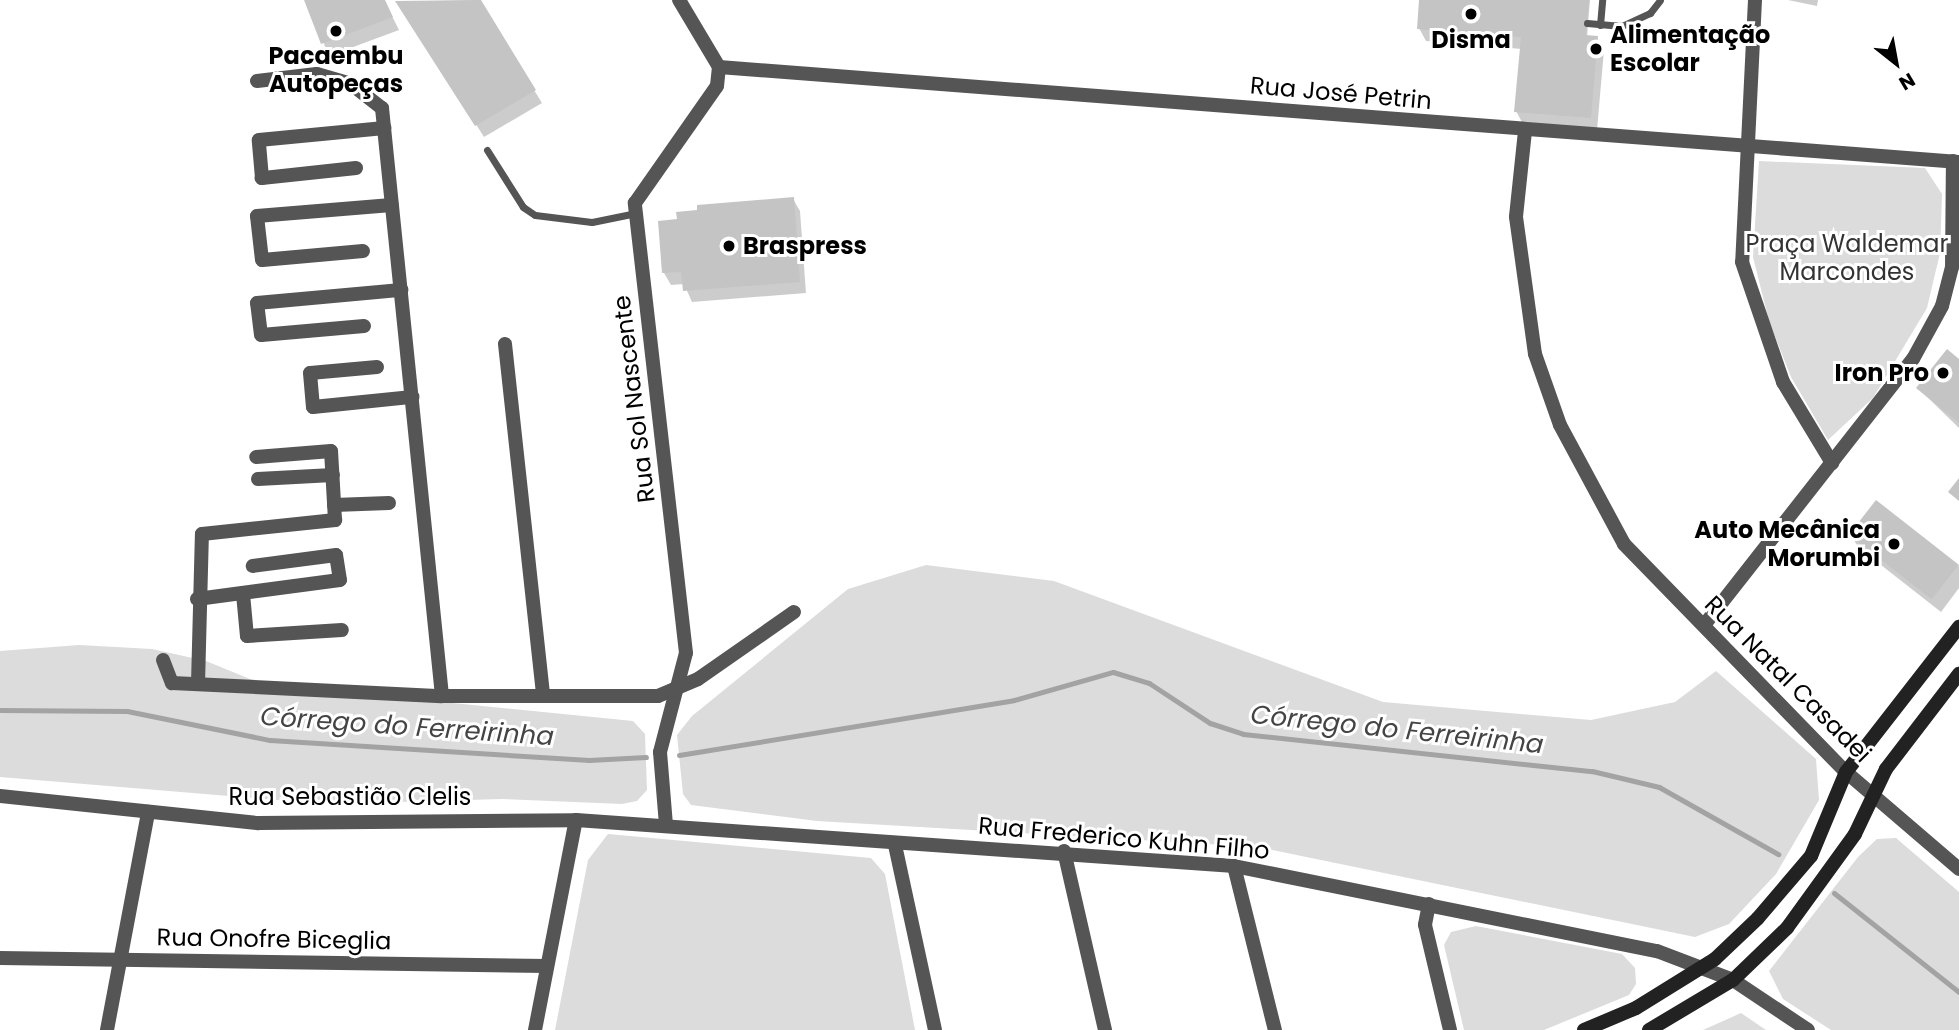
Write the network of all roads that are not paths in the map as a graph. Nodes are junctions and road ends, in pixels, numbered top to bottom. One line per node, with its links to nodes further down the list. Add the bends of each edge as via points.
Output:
1 (679, 0): 7 (street)
2 (1602, 0): 6 (lane)
3 (1660, 0): 6 (lane, via 1650,13 1622,26)
4 (1755, 0): 11 (street)
5 (1587, 23): 6 (lane)
6 (1600, 24)
7 (719, 67): 10 (street, Rua José Petrin); 16 (street, Rua Sol Nascente, via 717,86 645,184)
8 (257, 81): 9 (street, via 317,75 351,84 382,107)
9 (384, 128): 14 (street, via 258,140 262,178); 15 (street)
10 (1525, 131): 11 (street, Rua José Petrin); 33 (street, Rua Natal Casadei, via 1517,216 1522,279 1535,354 1560,425 1624,544)
11 (1745, 143): 13 (street, Rua José Petrin); 24 (street, via 1742,262 1783,382)
12 (487, 150): 16 (lane, via 535,215 592,222)
13 (1956, 161): 24 (street, via 1952,267 1942,306 1913,359)
14 (356, 168)
15 (392, 205): 17 (street, via 257,216 262,260); 18 (street)
16 (636, 213): 39 (street, Rua Sol Nascente, via 686,653)
17 (363, 251)
18 (401, 290): 19 (street, via 257,303 261,335); 22 (street)
19 (364, 326)
20 (505, 344): 40 (street)
21 (377, 367): 22 (street, via 310,373 313,407)
22 (412, 397): 41 (street)
23 (256, 457): 25 (street, via 331,451)
24 (1832, 463): 33 (street)
25 (333, 475): 26 (street); 28 (street)
26 (258, 480)
27 (389, 503): 28 (street)
28 (334, 505): 31 (street, via 331,522 202,534)
29 (253, 566): 30 (street, via 336,555 340,580)
30 (243, 594): 31 (street); 35 (street, via 247,636)
31 (197, 599): 38 (street)
32 (794, 612): 39 (street)
33 (1705, 624): 42 (street, Rua Natal Casadei)
34 (1959, 627): 42 (street)
35 (342, 630)
36 (163, 660): 38 (street, via 172,683)
37 (1959, 674): 43 (street)
38 (198, 684): 41 (street)
39 (679, 688): 40 (street, via 613,699); 47 (street, Rua Sol Nascente, via 660,752)
40 (542, 695): 41 (street)
41 (442, 696)
42 (1846, 772): 43 (street, Rua Natal Casadei); 56 (street, via 1811,856 1758,918)
43 (1874, 794): 51 (street, Rua Natal Casadei); 57 (street, via 1823,884)
44 (0, 796): 45 (street, Rua Sebastião Clelis)
45 (148, 811): 46 (street, Rua Sebastião Clelis, via 259,823); 54 (street)
46 (576, 820): 47 (street, Rua Frederico Kuhn Filho); 55 (street)
47 (666, 825): 48 (street, Rua Frederico Kuhn Filho)
48 (895, 845): 49 (street, Rua Frederico Kuhn Filho); 60 (street)
49 (1064, 851): 50 (street, Rua Frederico Kuhn Filho); 61 (street)
50 (1234, 866): 52 (street, Rua Frederico Kuhn Filho); 62 (street)
51 (1959, 869)
52 (1429, 904): 56 (street, Rua Frederico Kuhn Filho, via 1657,951); 63 (street, via 1425,925)
53 (0, 958): 54 (street, Rua Onofre Biceglia)
54 (120, 960): 55 (street, Rua Onofre Biceglia); 58 (street)
55 (547, 966): 59 (street)
56 (1702, 968): 57 (street, Rua Frederico Kuhn Filho); 64 (street)
57 (1734, 981): 65 (street); 66 (street, Rua Frederico Kuhn Filho)
58 (107, 1030)
59 (535, 1030)
60 (935, 1030)
61 (1104, 1030)
62 (1275, 1030)
63 (1450, 1030)
64 (1584, 1030)
65 (1648, 1030)
66 (1808, 1030)

